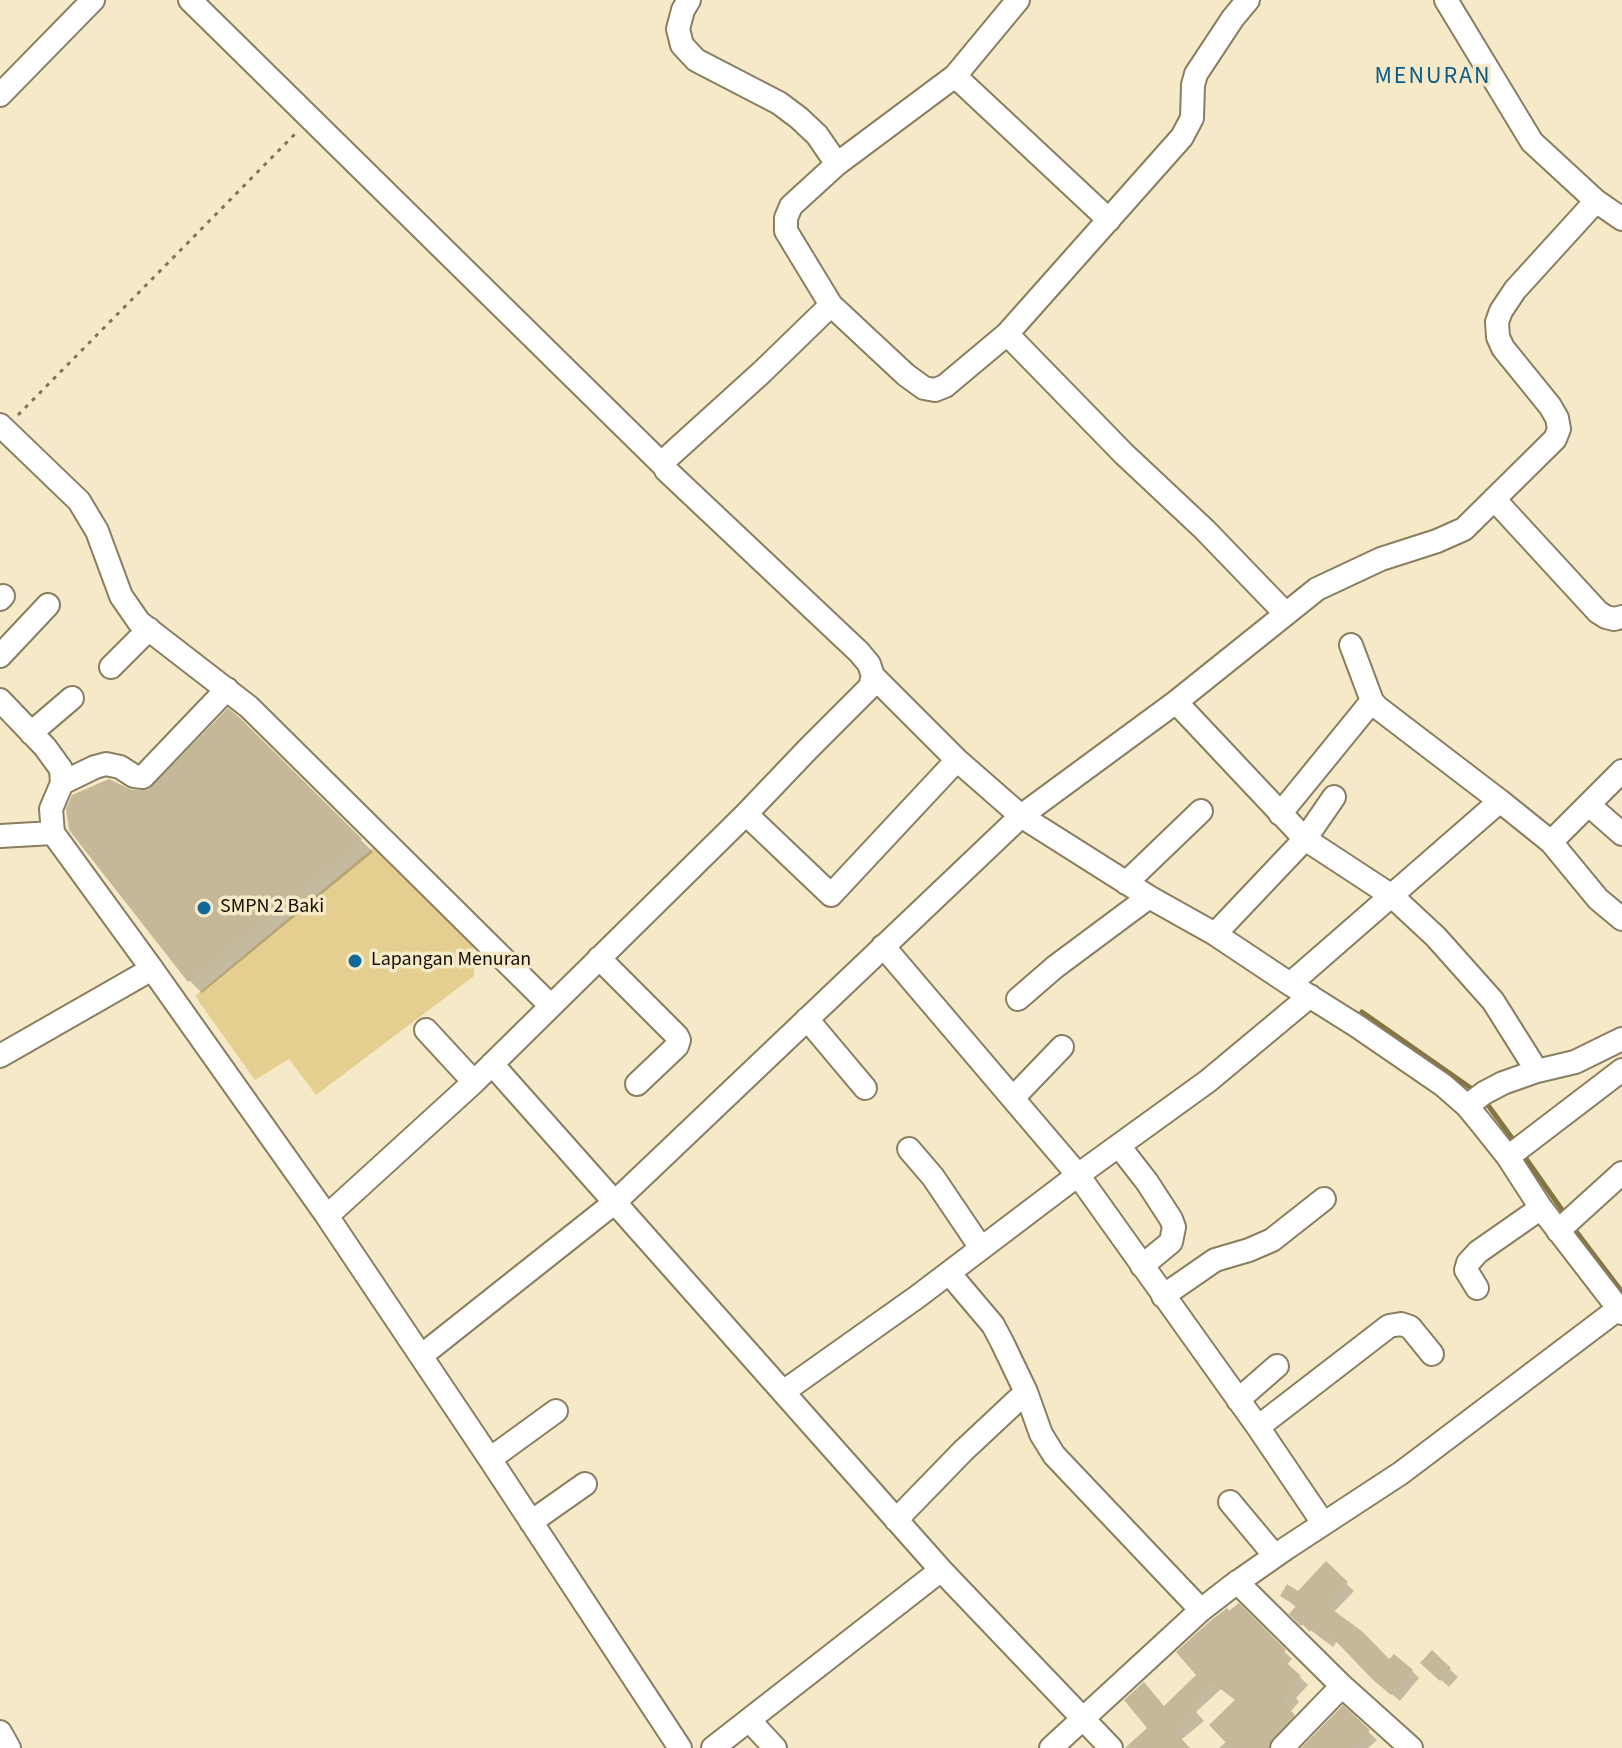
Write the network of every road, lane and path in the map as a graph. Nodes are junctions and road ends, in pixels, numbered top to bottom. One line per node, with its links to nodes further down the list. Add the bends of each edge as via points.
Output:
1 (93, 0): 8 (street)
2 (190, 0): 9 (street)
3 (689, 0): 10 (street, via 678,29 689,53 799,118)
4 (1018, 0): 7 (street)
5 (1248, 0): 13 (street, via 1196,74 1188,129)
6 (1446, 0): 11 (street, via 1532,142)
7 (955, 76): 10 (street); 13 (street)
8 (0, 95)
9 (310, 118): 16 (path); 17 (street)
10 (837, 164): 14 (street, via 791,206 786,218 786,231)
11 (1596, 201): 12 (street); 18 (street, via 1515,290 1497,322 1503,348 1550,406 1559,429)
12 (1622, 219)
13 (1109, 220): 15 (street)
14 (831, 305): 15 (street, via 906,375 935,390); 17 (street)
15 (1007, 334): 20 (street)
16 (2, 427): 22 (street, via 79,501 97,531 121,596)
17 (664, 466): 26 (street, via 859,652)
18 (1494, 499): 20 (street, via 1464,529 1317,589); 21 (street, via 1598,612)
19 (48, 605): 24 (street)
20 (1286, 614): 31 (street)
21 (1622, 617)
22 (149, 629): 25 (street); 27 (street)
23 (1351, 645): 30 (street)
24 (0, 656)
25 (111, 667)
26 (873, 676): 33 (street); 40 (street, via 870,687)
27 (227, 689): 35 (street, via 143,777 106,764); 59 (street)
28 (72, 698): 32 (street)
29 (0, 700): 32 (street)
30 (1372, 701): 37 (street); 41 (street)
31 (1176, 702): 41 (street); 42 (street)
32 (31, 733): 35 (street, via 61,769)
33 (957, 760): 40 (street, via 831,895); 42 (street)
34 (1622, 771): 38 (street)
35 (62, 783): 43 (street, via 51,809)
36 (1334, 797): 46 (street)
37 (1500, 801): 47 (street); 49 (street)
38 (1589, 805): 44 (street); 47 (street)
39 (1201, 811): 48 (street)
40 (746, 814): 54 (street)
41 (1280, 814): 46 (street)
42 (1021, 816): 48 (street); 53 (street)
43 (53, 833): 45 (street); 55 (street)
44 (1622, 834)
45 (0, 836)
46 (1305, 839): 49 (street); 52 (street)
47 (1551, 842): 51 (street, via 1598,899)
48 (1126, 883): 50 (street)
49 (1392, 896): 56 (street); 67 (street, via 1493,1001)
50 (1149, 897): 52 (street); 58 (street)
51 (1622, 919)
52 (1215, 934): 56 (street)
53 (883, 946): 60 (street); 71 (street)
54 (599, 958): 59 (street); 69 (street, via 679,1040)
55 (152, 969): 64 (street); 81 (street)
56 (1290, 984): 57 (street)
57 (1310, 996): 72 (street, via 1443,1085); 73 (street)
58 (1018, 999)
59 (551, 1006): 65 (street)
60 (807, 1019): 70 (street); 79 (street)
61 (426, 1030): 68 (street)
62 (1622, 1039): 67 (street, via 1575,1062)
63 (1062, 1047): 71 (street)
64 (0, 1056)
65 (492, 1064): 68 (street); 79 (street)
66 (1622, 1070): 75 (street)
67 (1537, 1071): 72 (street)
68 (474, 1082): 81 (street)
69 (637, 1084)
70 (865, 1088)
71 (1013, 1098): 77 (street)
72 (1476, 1099): 75 (street)
73 (1119, 1146): 77 (street); 84 (street, via 1174,1227 1171,1242)
74 (909, 1149): 83 (street)
75 (1508, 1157): 80 (street)
76 (1622, 1173): 82 (street)
77 (1078, 1175): 83 (street); 84 (street)
78 (1324, 1199): 87 (street, via 1272,1240 1215,1260)
79 (614, 1203): 90 (street); 92 (street)
80 (1541, 1208): 82 (street); 86 (street, via 1468,1263 1466,1270)
81 (327, 1216): 90 (street)
82 (1558, 1231): 88 (street)
83 (981, 1248): 85 (street)
84 (1142, 1266): 87 (street)
85 (949, 1273): 92 (street); 93 (street, via 993,1325)
86 (1477, 1288)
87 (1163, 1296): 94 (street)
88 (1620, 1311): 102 (street, via 1401,1473)
89 (1432, 1354): 96 (street, via 1410,1327 1389,1326)
90 (421, 1356): 97 (street)
91 (1277, 1366): 94 (street)
92 (783, 1392): 100 (street)
93 (1026, 1392): 100 (street); 106 (street, via 1054,1455)
94 (1238, 1400): 96 (street)
95 (556, 1411): 97 (street)
96 (1258, 1427): 102 (street)
97 (490, 1459): 101 (street)
98 (585, 1484): 101 (street)
99 (1230, 1502): 103 (street)
100 (896, 1520): 104 (street)
101 (531, 1522): 112 (street)
102 (1323, 1523): 103 (street)
103 (1275, 1556): 105 (street)
104 (941, 1570): 108 (street); 109 (street)
105 (1237, 1582): 106 (street); 107 (street)
106 (1201, 1610): 108 (street)
107 (1342, 1686): 117 (street); 118 (street)
108 (1082, 1718): 115 (street); 116 (street)
109 (749, 1720): 113 (street); 114 (street)
110 (0, 1732): 111 (street)
111 (9, 1748)
112 (680, 1748)
113 (713, 1748)
114 (775, 1748)
115 (1051, 1748)
116 (1111, 1748)
117 (1282, 1748)
118 (1411, 1748)

